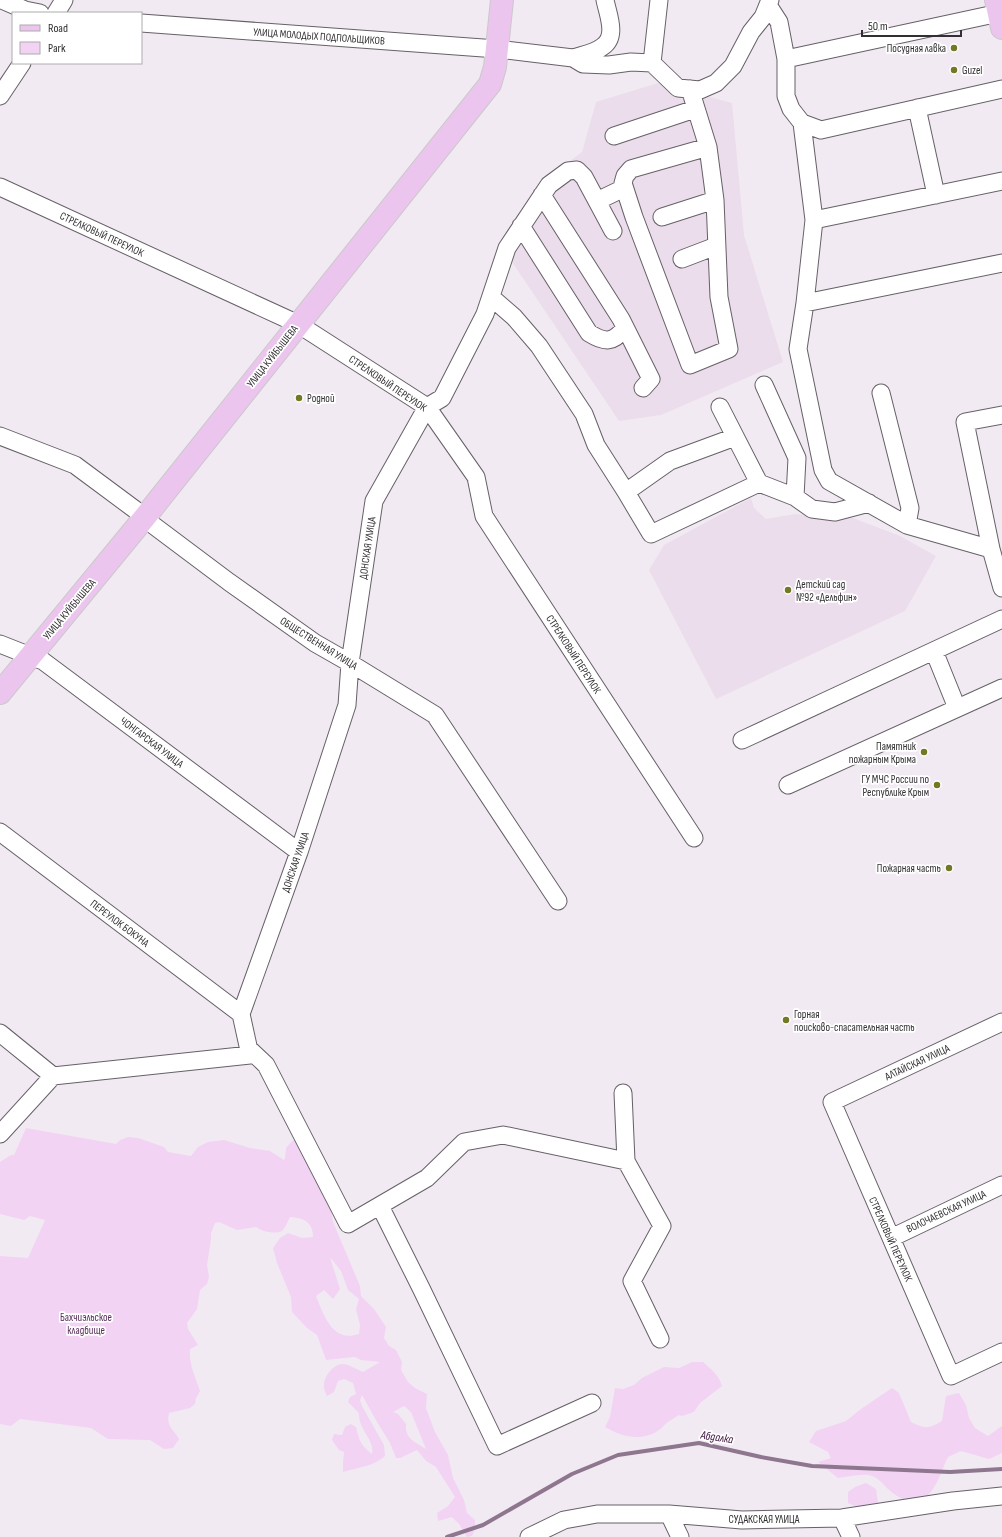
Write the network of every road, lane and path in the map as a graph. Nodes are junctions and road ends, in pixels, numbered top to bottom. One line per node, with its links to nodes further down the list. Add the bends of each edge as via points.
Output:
1 (2, 0): 7 (street)
2 (64, 0): 8 (street)
3 (502, 0): 11 (main road, УЛИЦА КУЙБЫШЕВА)
4 (605, 0): 12 (street, via 611,29 610,39 602,47)
5 (659, 0): 14 (street)
6 (769, 3): 13 (street, via 779,22); 17 (street, via 763,18 751,32 733,66 716,83 700,90)
7 (35, 12)
8 (57, 12)
9 (999, 14): 13 (street)
10 (142, 23): 11 (street, УЛИЦА МОЛОДЫХ ПОДПОЛЬЩИКОВ)
11 (497, 49): 12 (street, УЛИЦА МОЛОДЫХ ПОДПОЛЬЩИКОВ); 40 (main road, УЛИЦА КУЙБЫШЕВА, via 490,84)
12 (573, 58): 14 (street, УЛИЦА МОЛОДЫХ ПОДПОЛЬЩИКОВ, via 583,64)
13 (786, 59): 21 (street, via 786,96 790,109)
14 (652, 63): 17 (street, via 678,88)
15 (21, 64): 18 (street)
16 (1002, 88): 19 (street)
17 (690, 89): 20 (street)
18 (0, 96)
19 (917, 108): 21 (street, via 821,130); 28 (street)
20 (695, 109): 22 (street); 23 (street)
21 (802, 123): 32 (street)
22 (614, 136)
23 (708, 147): 26 (street, via 631,169 625,176); 29 (street)
24 (1002, 181): 28 (street)
25 (0, 188): 40 (street, СТРЕЛКОВЫЙ ПЕРЕУЛОК)
26 (624, 188): 30 (street); 35 (street, via 690,365 729,349 720,297)
27 (542, 195): 30 (street, via 549,185 568,171 577,170 584,177); 33 (street); 41 (street)
28 (936, 195): 32 (street)
29 (715, 200): 31 (street); 35 (street)
30 (597, 201): 34 (street)
31 (662, 217)
32 (814, 220): 39 (street)
33 (521, 226): 38 (street, via 507,248); 41 (street, via 590,333 598,339 607,341 615,338)
34 (613, 231)
35 (716, 246): 36 (street)
36 (682, 259)
37 (1002, 264): 39 (street)
38 (491, 297): 45 (street, via 485,314 442,398); 51 (street, via 514,317 539,346 584,414 596,445)
39 (805, 303): 53 (street, via 798,349 823,470 829,481)
40 (298, 324): 45 (street, СТРЕЛКОВЫЙ ПЕРЕУЛОК); 54 (main road, УЛИЦА КУЙБЫШЕВА)
41 (625, 328): 43 (street, via 651,379)
42 (764, 385): 52 (street, via 797,458)
43 (643, 388)
44 (881, 393): 55 (street, via 910,508)
45 (427, 407): 62 (street, ДОНСКАЯ УЛИЦА, via 374,501); 69 (street, СТРЕЛКОВЫЙ ПЕРЕУЛОК, via 476,476 484,516)
46 (720, 407): 49 (street)
47 (1002, 415): 56 (street, via 965,422)
48 (0, 436): 54 (street, ОБЩЕСТВЕННАЯ УЛИЦА, via 75,465)
49 (735, 437): 50 (street); 51 (street, via 670,461)
50 (759, 483): 51 (street, via 650,534); 52 (street)
51 (626, 492)
52 (796, 497): 53 (street, via 812,509 835,512)
53 (869, 503): 55 (street)
54 (145, 517): 61 (main road, УЛИЦА КУЙБЫШЕВА); 62 (street, ОБЩЕСТВЕННАЯ УЛИЦА, via 247,595 315,643)
55 (907, 525): 56 (street)
56 (992, 549): 57 (street)
57 (1002, 588)
58 (1002, 619): 60 (street)
59 (0, 644): 61 (street, ЧОНГАРСКАЯ УЛИЦА)
60 (934, 651): 65 (street); 66 (street)
61 (29, 657): 64 (main road, УЛИЦА КУЙБЫШЕВА); 70 (street, ЧОНГАРСКАЯ УЛИЦА, via 43,661)
62 (350, 663): 70 (street, ДОНСКАЯ УЛИЦА, via 347,705); 71 (street, ОБЩЕСТВЕННАЯ УЛИЦА, via 435,715)
63 (1002, 688): 65 (street)
64 (0, 693)
65 (957, 708): 67 (street)
66 (742, 740)
67 (788, 785)
68 (0, 832): 72 (street, ПЕРЕУЛОК БОКУНА)
69 (694, 838)
70 (299, 852): 72 (street, ДОНСКАЯ УЛИЦА)
71 (558, 901)
72 (241, 1014): 75 (street)
73 (1002, 1022): 78 (street, АЛТАЙСКАЯ УЛИЦА)
74 (0, 1033): 76 (street)
75 (248, 1048): 76 (street, via 250,1055); 82 (street, via 266,1064 348,1224)
76 (54, 1076): 79 (street)
77 (623, 1094): 80 (street)
78 (832, 1102): 83 (street, СТРЕЛКОВЫЙ ПЕРЕУЛОК)
79 (0, 1134)
80 (626, 1161): 82 (street, via 503,1135 464,1142 427,1178); 84 (street, via 662,1226 632,1281)
81 (1002, 1185): 83 (street, ВОЛОЧАЕВСКАЯ УЛИЦА)
82 (380, 1206): 86 (street, via 497,1446)
83 (891, 1238): 85 (street, СТРЕЛКОВЫЙ ПЕРЕУЛОК, via 951,1376)
84 (660, 1339)
85 (1002, 1352)
86 (592, 1403)
87 (1002, 1496): 89 (street, СУДАКСКАЯ УЛИЦА)
88 (669, 1514): 89 (street, СУДАКСКАЯ УЛИЦА, via 742,1520); 90 (street, СУДАКСКАЯ УЛИЦА, via 597,1514 564,1520); 91 (street)
89 (842, 1518): 92 (street)
90 (529, 1537)
91 (680, 1537)
92 (851, 1537)

